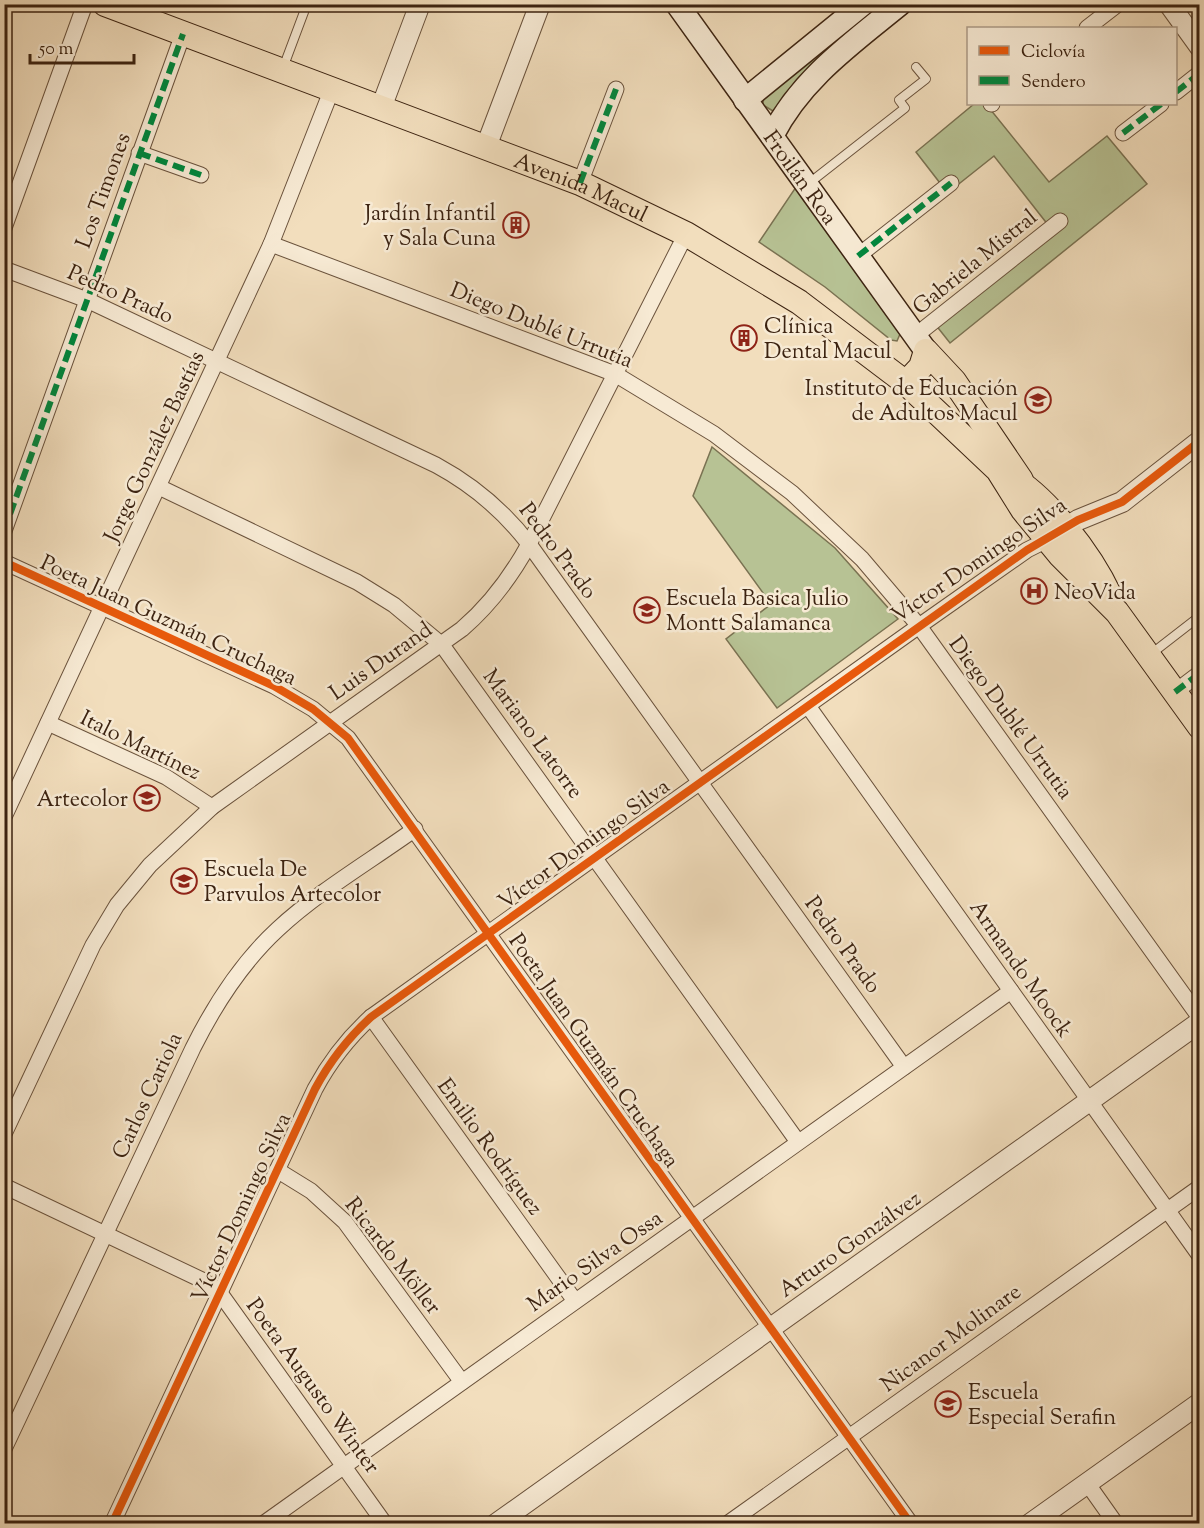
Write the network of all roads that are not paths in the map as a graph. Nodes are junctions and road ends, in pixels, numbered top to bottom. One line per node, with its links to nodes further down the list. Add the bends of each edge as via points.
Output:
1 (85, 4): 32 (street)
2 (307, 4): 15 (lane)
3 (420, 4): 22 (street)
4 (540, 4): 25 (street)
5 (863, 4): 20 (main road)
6 (900, 4): 24 (main road, via 808,81)
7 (1118, 4): 11 (street)
8 (1168, 4): 13 (street)
9 (112, 6): 12 (main road, Avenida Macul)
10 (682, 6): 20 (main road, Froilán Roa)
11 (1089, 27)
12 (183, 34): 15 (main road, Avenida Macul); 26 (street, Los Timones)
13 (1198, 43)
14 (916, 67): 30 (lane, via 926,79 899,100 905,108)
15 (282, 71): 17 (main road, Avenida Macul)
16 (1200, 73): 19 (street)
17 (332, 89): 22 (main road, Avenida Macul); 34 (street, Jorge González Bastías)
18 (616, 89): 28 (street)
19 (1177, 91)
20 (745, 100): 24 (main road, Froilán Roa)
21 (1160, 105): 23 (street)
22 (381, 108): 25 (main road, Avenida Macul)
23 (1124, 133)
24 (772, 136): 30 (main road, Froilán Roa)
25 (486, 147): 28 (main road, Avenida Macul)
26 (139, 153): 27 (street); 37 (street, Los Timones)
27 (201, 176)
28 (580, 183): 33 (main road, Avenida Macul)
29 (951, 183): 35 (street)
30 (807, 185): 35 (main road, Froilán Roa)
31 (1060, 221): 38 (street, Gabriela Mistral)
32 (4, 228)
33 (686, 234): 40 (street, Luis Durand); 41 (main road, Avenida Macul, via 799,302)
34 (271, 244): 39 (street, Jorge González Bastías); 40 (street, Diego Dublé Urrutia)
35 (858, 256): 38 (main road, Froilán Roa)
36 (4, 269): 37 (street, Pedro Prado)
37 (87, 300): 39 (street, Pedro Prado); 46 (street, Los Timones)
38 (921, 344): 41 (main road, via 921,367); 44 (main road, via 960,390)
39 (218, 361): 45 (street, Jorge González Bastías); 48 (street, Pedro Prado, via 451,473 498,508)
40 (615, 374): 48 (street, Luis Durand); 52 (street, Diego Dublé Urrutia, via 714,434 792,493 862,560)
41 (906, 383): 43 (main road, Avenida Macul)
42 (1200, 441): 47 (street, Víctor Domingo Silva, via 1122,502 1078,519)
43 (998, 470): 44 (main road, Avenida Macul); 47 (main road, Avenida Macul, via 1013,496)
44 (1024, 485): 47 (main road, Avenida Macul)
45 (159, 487): 50 (street, Jorge González Bastías); 53 (street, Mariano Latorre, via 357,582 394,604)
46 (4, 531)
47 (1056, 534): 52 (street, Víctor Domingo Silva); 54 (main road, Avenida Macul, via 1094,591 1117,612)
48 (530, 544): 53 (street, Luis Durand, via 494,598); 61 (street, Pedro Prado)
49 (4, 562): 50 (street, Poeta Juan Guzmán Cruchaga)
50 (103, 606): 58 (street, Poeta Juan Guzmán Cruchaga, via 274,686); 59 (street, Jorge González Bastías)
51 (1200, 616): 54 (lane)
52 (919, 626): 57 (street, Víctor Domingo Silva); 69 (street, Diego Dublé Urrutia)
53 (442, 645): 58 (street, Luis Durand); 65 (street, Mariano Latorre)
54 (1149, 656): 56 (main road, Avenida Macul)
55 (1200, 673): 56 (street)
56 (1175, 692): 60 (main road, Avenida Macul)
57 (808, 706): 61 (street, Víctor Domingo Silva); 67 (street, Armando Moock)
58 (332, 722): 62 (street, Luis Durand); 64 (street, Poeta Juan Guzmán Cruchaga, via 357,749)
59 (48, 723): 62 (street, Italo Martínez, via 166,777); 63 (street, Jorge González Bastías)
60 (1200, 727)
61 (700, 783): 65 (street, Víctor Domingo Silva); 70 (street, Pedro Prado)
62 (212, 807): 72 (street, Luis Durand, via 150,865 104,925)
63 (4, 817)
64 (415, 829): 66 (street, Poeta Juan Guzmán Cruchaga); 79 (street, Carlos Cariola, via 292,916 234,978 193,1048)
65 (595, 857): 66 (street, Víctor Domingo Silva); 73 (street, Mariano Latorre)
66 (489, 933): 68 (street, Víctor Domingo Silva); 78 (street, Poeta Juan Guzmán Cruchaga)
67 (1011, 991): 70 (street, Mario Silva Ossa); 71 (street, Armando Moock)
68 (371, 1017): 74 (street, Víctor Domingo Silva, via 343,1045 323,1074); 82 (street, Emilio Rodríguez)
69 (1200, 1020): 71 (street, Arturo Gonzálvez)
70 (904, 1067): 73 (street, Mario Silva Ossa)
71 (1089, 1101): 77 (street, Armando Moock); 83 (street, Arturo Gonzálvez)
72 (4, 1134)
73 (798, 1142): 78 (street, Mario Silva Ossa)
74 (277, 1170): 81 (street, Víctor Domingo Silva); 84 (street, Ricardo Möller, via 311,1191 345,1222)
75 (4, 1186): 79 (street, Poeta Augusto Winter)
76 (1200, 1187): 77 (street, Nicanor Molinare)
77 (1166, 1210): 80 (street, Armando Moock); 86 (street, Nicanor Molinare)
78 (692, 1218): 82 (street, Mario Silva Ossa); 83 (street, Poeta Juan Guzmán Cruchaga)
79 (106, 1233): 81 (street, Poeta Augusto Winter, via 204,1281); 87 (street, Carlos Cariola)
80 (1200, 1256)
81 (220, 1293): 88 (street, Poeta Augusto Winter); 90 (street, Víctor Domingo Silva)
82 (575, 1301): 84 (street, Mario Silva Ossa)
83 (771, 1327): 86 (street, Poeta Juan Guzmán Cruchaga); 93 (street, Arturo Gonzálvez)
84 (462, 1382): 88 (street, Mario Silva Ossa)
85 (1200, 1403): 89 (street)
86 (849, 1437): 94 (street, Nicanor Molinare); 95 (street, Poeta Juan Guzmán Cruchaga)
87 (4, 1449)
88 (344, 1466): 91 (street, Mario Silva Ossa); 92 (street, Poeta Augusto Winter)
89 (1087, 1483): 96 (street); 97 (street)
90 (111, 1524)
91 (263, 1524)
92 (385, 1524)
93 (496, 1524)
94 (728, 1524)
95 (911, 1524)
96 (1030, 1524)
97 (1116, 1524)

